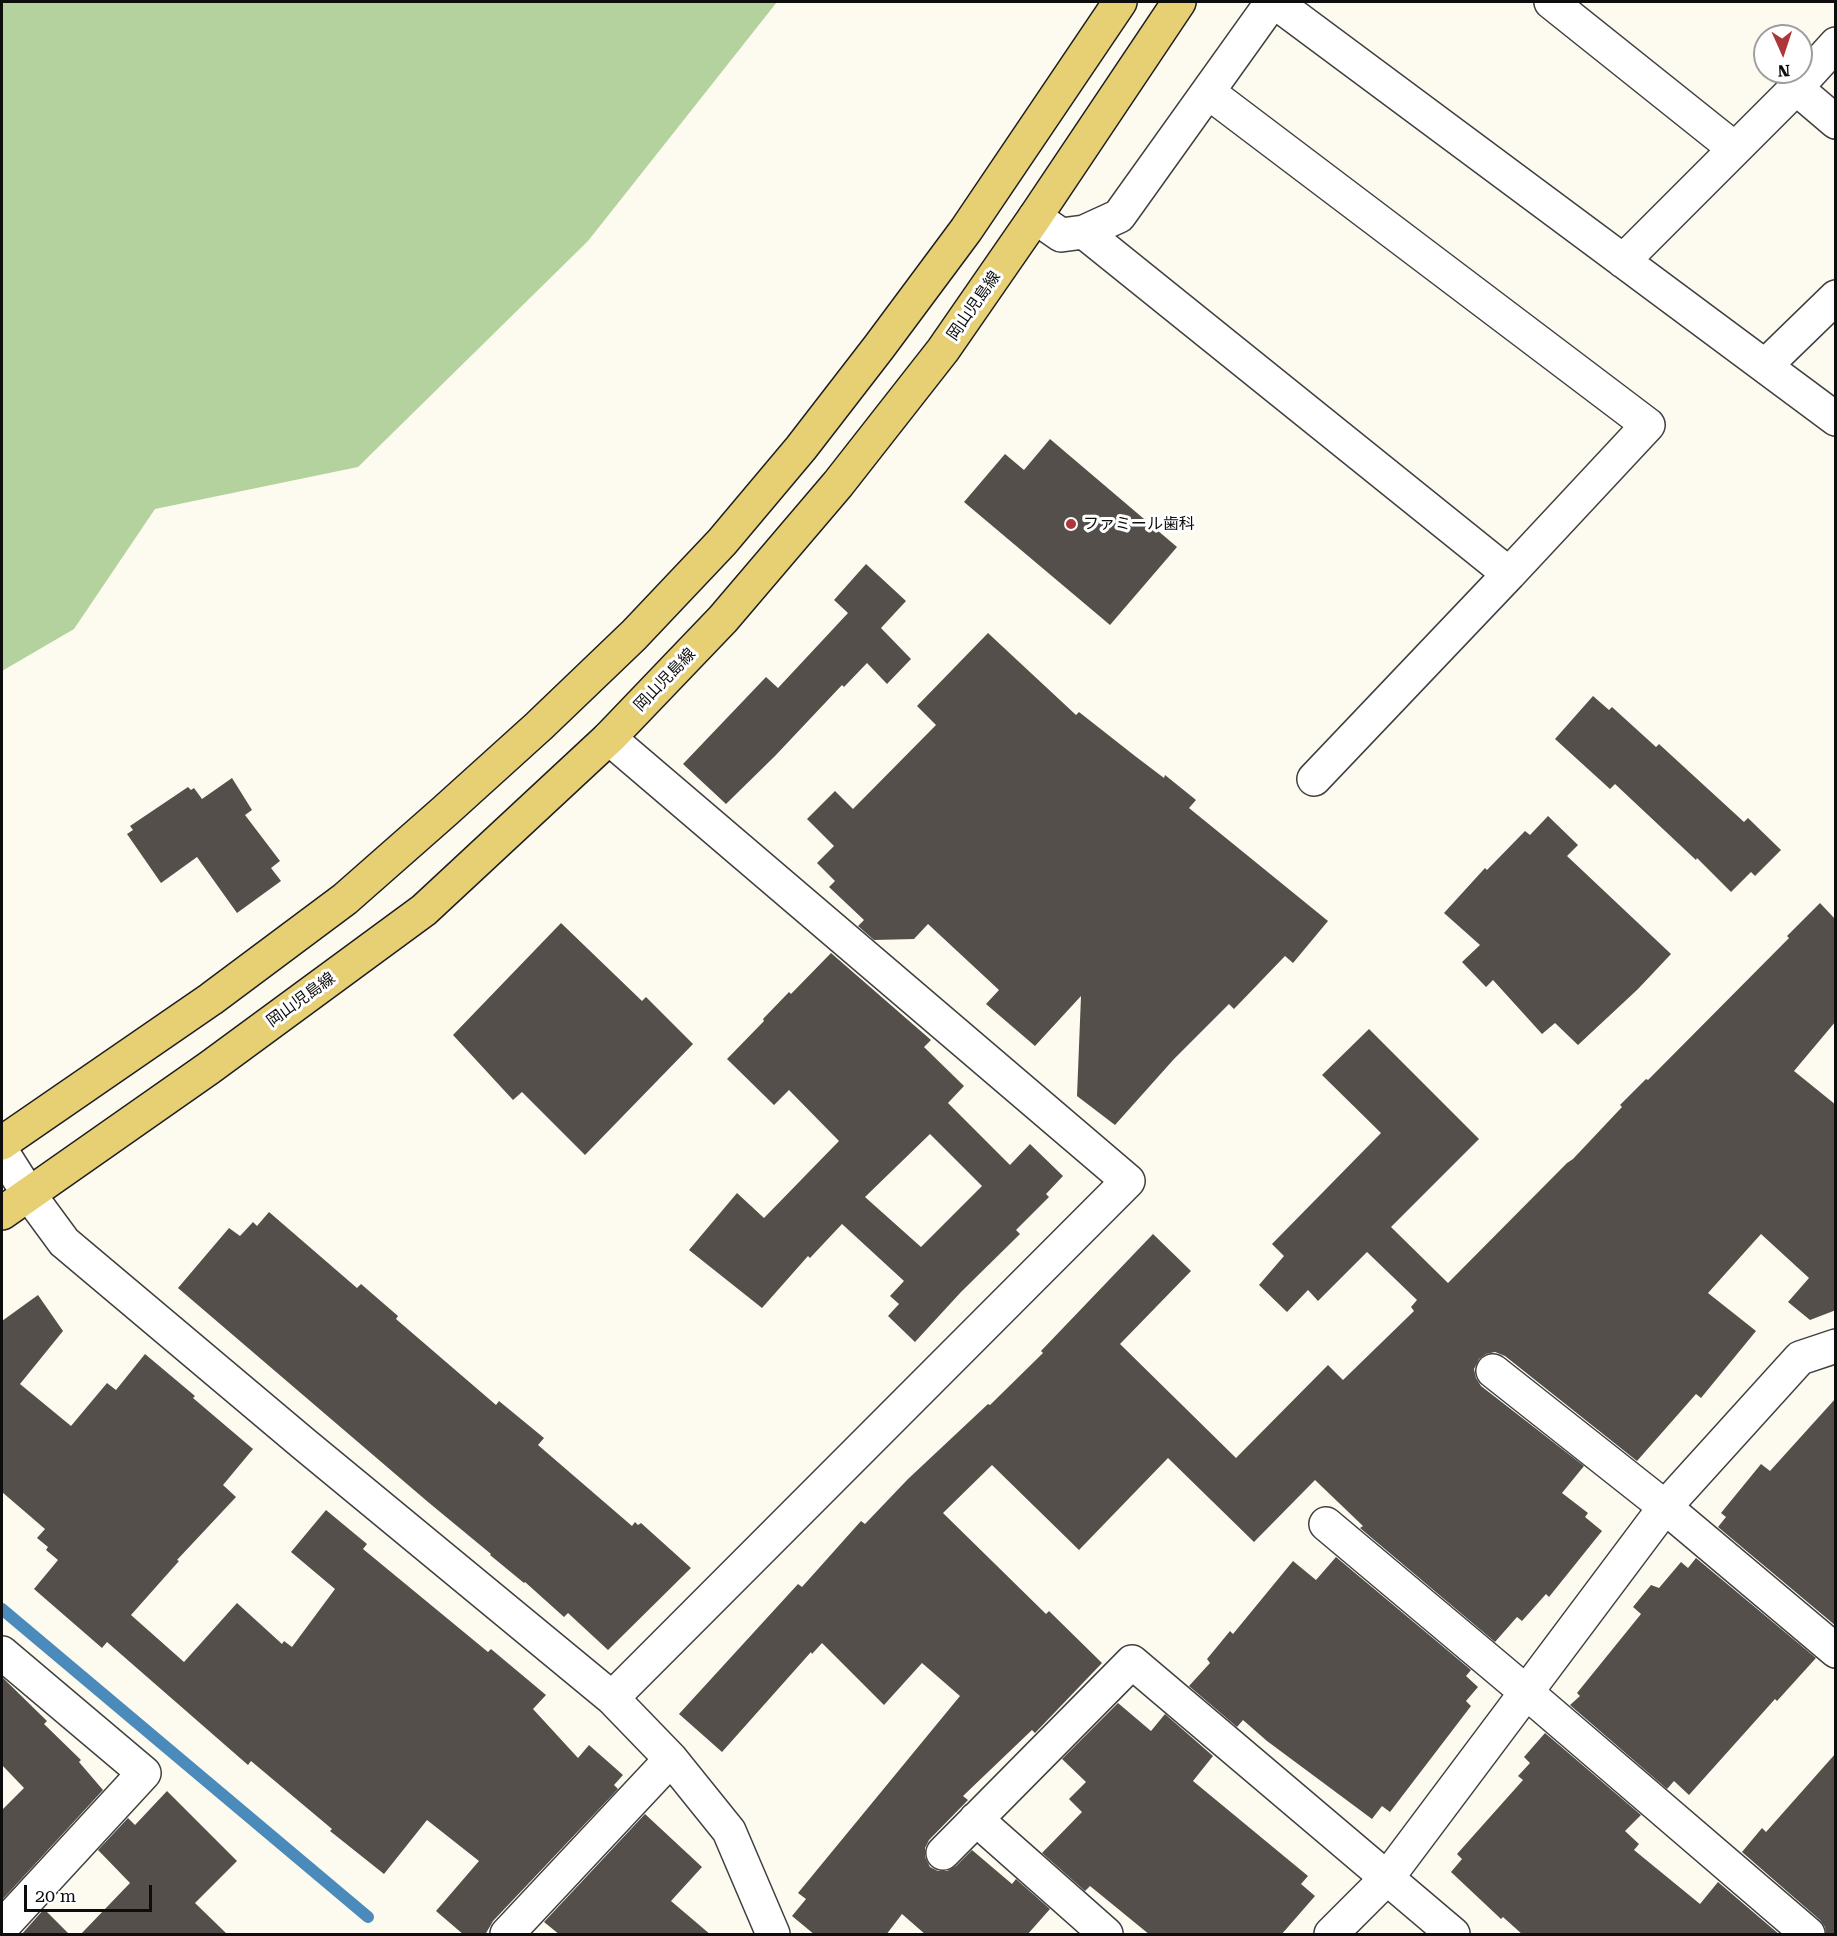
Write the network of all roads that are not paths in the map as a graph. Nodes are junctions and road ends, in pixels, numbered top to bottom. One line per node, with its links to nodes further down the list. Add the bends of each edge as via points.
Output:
1 (1120, 2): 11 (main road)
2 (1179, 2): 10 (main road, 岡山児島線)
3 (1274, 2): 7 (street); 13 (street)
4 (1551, 2): 9 (street)
5 (1836, 44): 6 (street)
6 (1796, 88): 8 (street); 9 (street)
7 (1208, 92): 12 (street, via 1119,216); 18 (street, via 1648,425)
8 (1836, 122)
9 (1735, 149): 13 (street)
10 (1035, 217): 12 (street, via 1061,235); 14 (main road, 岡山児島線)
11 (966, 230): 14 (main road); 21 (main road, via 801,448 722,543 539,726 345,899 211,999)
12 (1084, 232): 18 (street)
13 (1623, 261): 16 (street)
14 (1004, 263): 19 (main road, 岡山児島線, via 944,350 838,484 723,619)
15 (1836, 297): 16 (street)
16 (1765, 366): 17 (street)
17 (1836, 419)
18 (1509, 574): 20 (street)
19 (609, 738): 23 (main road, 岡山児島線, via 424,910); 32 (street, via 1128,1181)
20 (1314, 779)
21 (2, 1143)
22 (2, 1152): 23 (street)
23 (28, 1193): 24 (main road, 岡山児島線); 32 (street, via 64,1242)
24 (2, 1213)
25 (1836, 1346): 27 (street, via 1800,1358)
26 (1493, 1371): 27 (street)
27 (1665, 1507): 29 (street); 31 (street)
28 (1326, 1524): 31 (street)
29 (1836, 1651)
30 (2, 1653): 37 (street, via 144,1773)
31 (1526, 1692): 36 (street); 43 (street)
32 (612, 1698): 33 (street)
33 (670, 1759): 38 (street); 39 (street, via 729,1831)
34 (976, 1819): 35 (street); 36 (street, via 1132,1662); 40 (street)
35 (943, 1852)
36 (1387, 1878): 41 (street); 42 (street)
37 (2, 1927)
38 (507, 1935)
39 (773, 1935)
40 (1106, 1935)
41 (1331, 1935)
42 (1453, 1935)
43 (1808, 1935)

